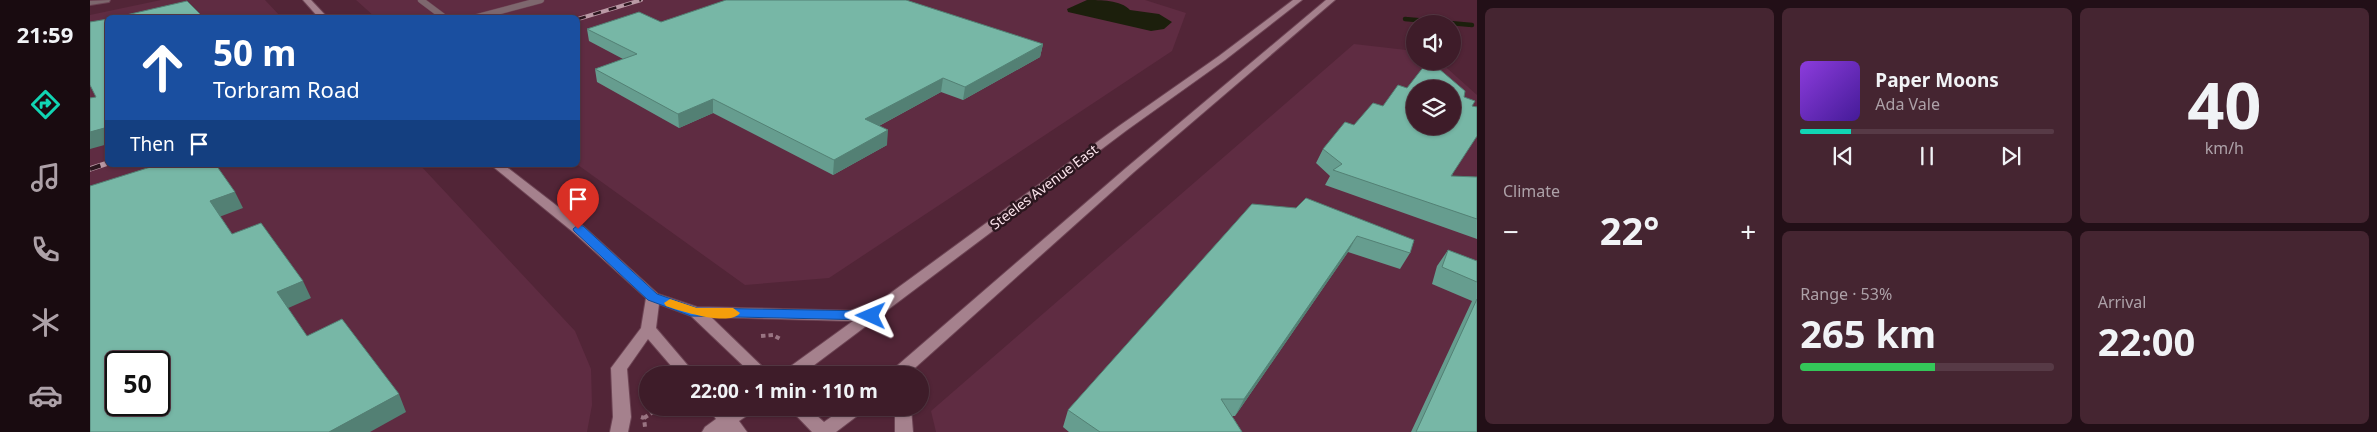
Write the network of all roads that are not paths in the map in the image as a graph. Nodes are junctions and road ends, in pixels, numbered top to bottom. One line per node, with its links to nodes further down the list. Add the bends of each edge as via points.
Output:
1 (106, 0): 7 (street)
2 (307, 0): 8 (main road)
3 (420, 0): 9 (lane)
4 (541, 0): 10 (lane)
5 (1298, 0): 14 (main road, Steeles Avenue East)
6 (1331, 0): 19 (main road, via 1130,170)
7 (90, 3)
8 (321, 15)
9 (441, 15)
10 (485, 15)
11 (500, 167): 12 (main road, via 578,229)
12 (653, 297): 13 (main road); 15 (main road)
13 (696, 312): 14 (main road); 17 (main road)
14 (871, 316): 18 (main road, Steeles Avenue East)
15 (648, 329): 16 (main road); 24 (main road, via 619,368 622,417)
16 (680, 366)
17 (753, 366)
18 (802, 366)
19 (909, 366)
20 (806, 416): 26 (main road)
21 (844, 416): 26 (main road)
22 (903, 416): 27 (main road)
23 (727, 420): 25 (main road)
24 (619, 432)
25 (711, 432)
26 (823, 432)
27 (904, 432)

